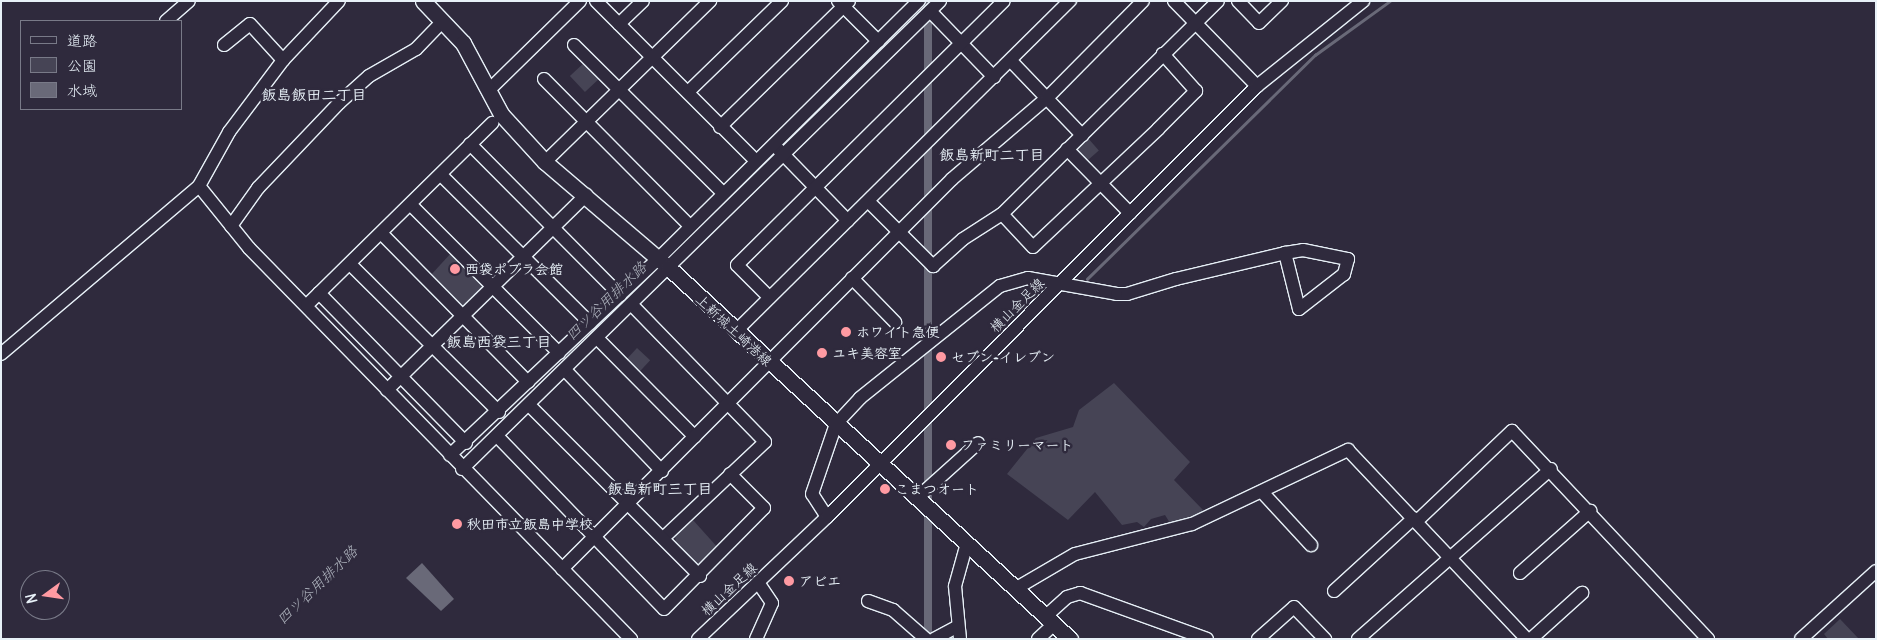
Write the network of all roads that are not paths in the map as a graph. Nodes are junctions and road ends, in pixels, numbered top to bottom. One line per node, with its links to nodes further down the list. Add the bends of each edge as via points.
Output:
1 (189, 1): 21 (street)
2 (339, 1): 31 (street)
3 (580, 1): 36 (street)
4 (596, 1): 24 (street)
5 (643, 1): 24 (street)
6 (710, 1): 30 (street)
7 (782, 1): 38 (street)
8 (919, 1): 25 (street)
9 (940, 1): 20 (street)
10 (1004, 1): 26 (street)
11 (1070, 1): 32 (street)
12 (1143, 1): 39 (street)
13 (1174, 1): 23 (street)
14 (1218, 1): 23 (street)
15 (1238, 1): 16 (street, via 1259,23)
16 (1282, 1)
17 (1363, 1): 35 (street, 横山金足線)
18 (428, 3): 22 (main road, 上新城土崎港線)
19 (843, 3): 25 (street); 42 (street)
20 (930, 11): 26 (street); 45 (street)
21 (167, 20)
22 (442, 22): 36 (main road, 上新城土崎港線, via 464,43); 60 (street, via 416,49 369,76 346,96 258,188)
23 (1195, 23): 29 (street); 35 (street)
24 (619, 24): 30 (street)
25 (878, 41): 45 (street)
26 (961, 42): 33 (street); 52 (street)
27 (574, 44): 37 (street)
28 (224, 45): 31 (street, via 250,24)
29 (1163, 54): 43 (street); 50 (street, via 1196,90)
30 (654, 59): 37 (street); 38 (street)
31 (283, 60): 51 (street, via 229,132)
32 (1011, 61): 33 (street); 39 (street)
33 (994, 76): 55 (street)
34 (544, 79): 41 (street)
35 (1257, 86): 57 (street, 横山金足線)
36 (490, 89): 48 (main road, 上新城土崎港線, via 510,125)
37 (619, 92): 41 (street); 53 (street)
38 (688, 92): 42 (street)
39 (1047, 98): 43 (street); 63 (street, via 952,179)
40 (492, 123): 44 (street)
41 (586, 123): 48 (street); 61 (street)
42 (720, 127): 47 (street)
43 (1082, 135): 46 (street)
44 (470, 144): 49 (street); 62 (street)
45 (779, 150): 47 (street); 52 (street); 67 (street)
46 (1067, 150): 50 (street); 58 (street)
47 (756, 161): 53 (street)
48 (545, 162): 54 (main road, 上新城土崎港線)
49 (441, 175): 56 (street); 66 (street)
50 (1100, 183): 57 (street); 58 (street, via 1033,247)
51 (199, 186): 60 (street); 84 (street)
52 (815, 186): 59 (street); 74 (street, via 737,265)
53 (723, 193): 61 (street)
54 (586, 195): 62 (street); 67 (main road, 上新城土崎港線)
55 (869, 202): 59 (street); 63 (street)
56 (412, 206): 64 (street); 71 (street)
57 (1130, 213): 70 (street, 横山金足線)
58 (1002, 214): 63 (street, via 963,239 934,266)
59 (848, 221): 74 (street)
60 (231, 226): 76 (street)
61 (690, 226): 67 (street)
62 (552, 228): 66 (street); 73 (street)
63 (898, 233): 69 (street)
64 (382, 234): 68 (street); 77 (street)
65 (1285, 253): 65 (street, via 1303,250 1348,258 1344,274 1299,309); 70 (street, via 1127,294 1094,292)
66 (522, 258): 71 (street); 79 (street)
67 (663, 263): 73 (street); 75 (street); 80 (main road, 上新城土崎港線)
68 (350, 264): 72 (street); 82 (street)
69 (852, 278): 78 (street); 85 (street)
70 (1062, 281): 93 (street, via 1028,278 1000,286 860,398); 99 (street, 横山金足線)
71 (494, 286): 77 (street); 83 (street)
72 (319, 293): 76 (street); 87 (street)
73 (620, 295): 79 (street)
74 (769, 297): 80 (street)
75 (631, 304): 81 (street); 90 (street)
76 (307, 305): 89 (street)
77 (462, 317): 82 (street); 88 (street)
78 (895, 322)
79 (590, 323): 83 (street)
80 (736, 331): 85 (main road, 上新城土崎港線)
81 (597, 338): 86 (street); 95 (street)
82 (432, 346): 87 (street); 92 (street)
83 (559, 353): 88 (street)
84 (1, 354)
85 (768, 362): 90 (street); 93 (main road, 上新城土崎港線)
86 (564, 370): 91 (street); 101 (street)
87 (401, 376): 89 (street); 96 (street)
88 (528, 382): 92 (street)
89 (387, 390): 98 (street)
90 (728, 402): 95 (street); 102 (street, via 765,442)
91 (529, 405): 94 (street); 105 (street)
92 (499, 412): 96 (street)
93 (836, 424): 99 (main road, 上新城土崎港線); 107 (street, via 812,494)
94 (497, 436): 98 (street); 109 (street)
95 (695, 437): 101 (street)
96 (466, 443): 98 (street)
97 (978, 443): 104 (street)
98 (456, 463): 114 (street)
99 (878, 464): 104 (main road, 上新城土崎港線); 107 (street, 横山金足線)
100 (1551, 468): 106 (street); 108 (street, via 1512,431); 113 (street)
101 (662, 471): 105 (street)
102 (730, 474): 110 (street); 116 (street, via 764,508)
103 (1263, 493): 108 (street, via 1348,450); 112 (street); 119 (street, via 1192,524 1075,554)
104 (917, 498): 111 (main road, 上新城土崎港線)
105 (628, 505): 109 (street); 110 (street)
106 (1590, 511): 115 (street); 137 (street)
107 (827, 517): 118 (street, 横山金足線)
108 (1416, 519): 113 (street); 120 (street)
109 (595, 537): 114 (street); 116 (street, via 664,609)
110 (663, 538): 116 (street)
111 (967, 543): 119 (main road, 上新城土崎港線); 124 (street, via 955,586)
112 (1311, 545)
113 (1451, 560): 125 (street); 136 (street)
114 (562, 570): 126 (street)
115 (1520, 573)
116 (700, 576)
117 (1874, 577): 138 (street)
118 (758, 582): 127 (street, 横山金足線); 128 (street, via 772,603)
119 (1015, 589): 123 (main road, 上新城土崎港線)
120 (1334, 591)
121 (1582, 593): 125 (street)
122 (868, 601): 129 (street, via 893,610)
123 (1050, 620): 131 (street); 132 (main road, 上新城土崎港線); 133 (street, via 1067,598 1080,593)
124 (959, 633): 130 (street)
125 (1524, 637)
126 (631, 639)
127 (698, 639)
128 (756, 639)
129 (926, 639)
130 (934, 639)
131 (1038, 639)
132 (1070, 639)
133 (1207, 639)
134 (1258, 639): 135 (street, via 1294,606)
135 (1325, 639)
136 (1358, 639)
137 (1708, 639)
138 (1801, 639)

